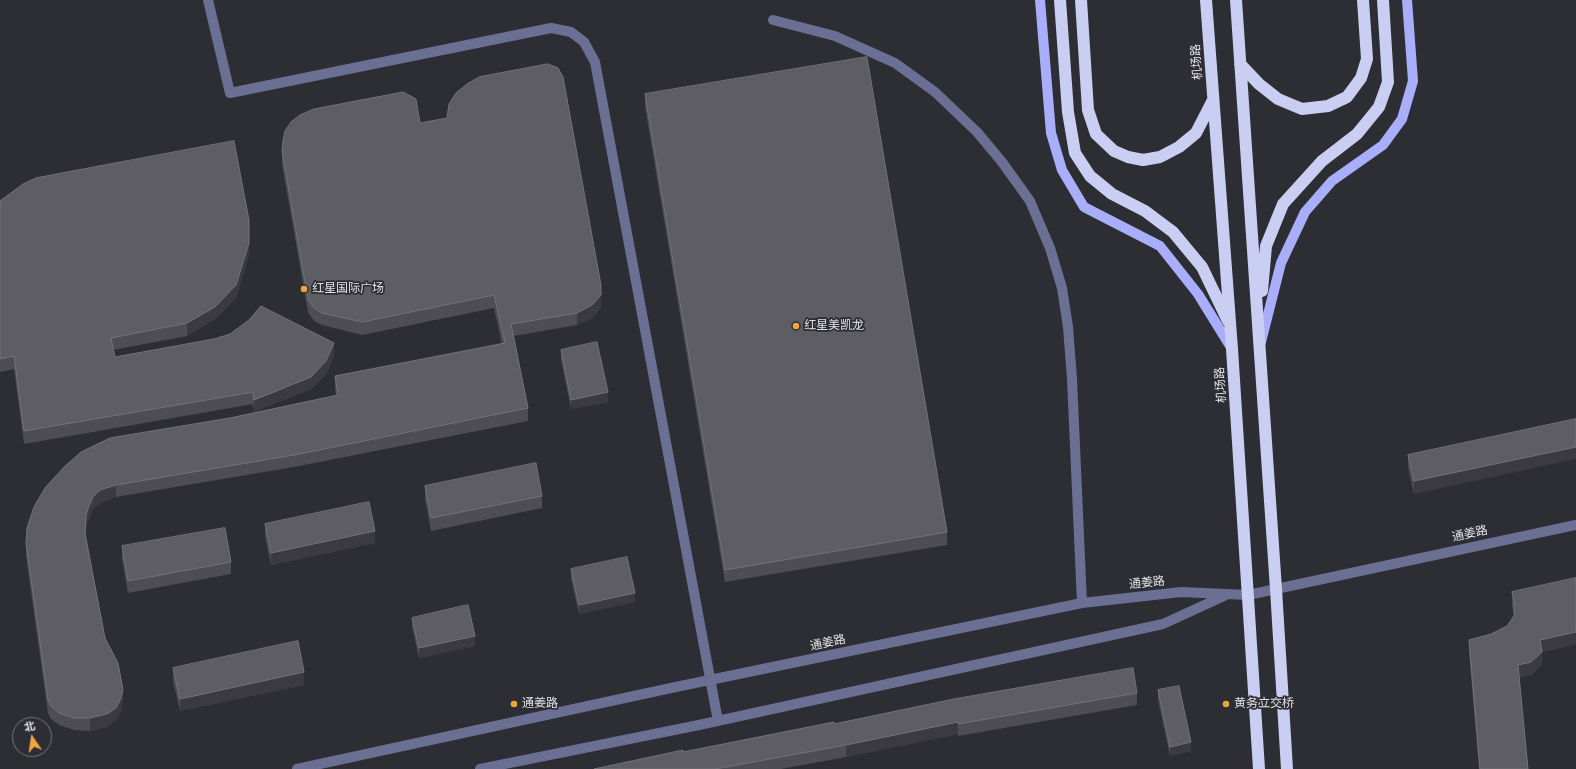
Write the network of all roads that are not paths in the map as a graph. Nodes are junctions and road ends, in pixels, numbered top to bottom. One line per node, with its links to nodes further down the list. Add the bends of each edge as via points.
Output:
1 (208, 0): 22 (street, via 230,93 551,28 571,32 584,42 595,62)
2 (1040, 0): 16 (main road, via 1051,133 1062,170 1084,207 1160,246 1198,294)
3 (1060, 0): 14 (highway, via 1068,112 1076,153 1090,176 1112,194 1145,211 1173,232 1202,268)
4 (1081, 0): 12 (highway, via 1090,116 1096,134 1114,151 1144,160 1160,157 1179,147 1196,133)
5 (1206, 0): 12 (highway, 机场路)
6 (1236, 0): 11 (highway)
7 (1363, 0): 11 (highway, via 1367,59 1361,78 1347,97 1328,106 1302,109 1278,99)
8 (1384, 0): 13 (highway, via 1388,82 1379,107 1357,134 1322,161 1283,204 1266,246)
9 (1407, 0): 15 (main road, via 1413,82 1402,119 1383,145 1332,181 1305,212 1281,263)
10 (773, 20): 21 (street, via 836,36 894,63 934,92 977,132 1030,201 1050,248 1062,288 1068,327)
11 (1240, 64): 13 (highway)
12 (1213, 100): 14 (highway, 机场路)
13 (1258, 324): 15 (highway)
14 (1231, 327): 16 (highway, 机场路)
15 (1260, 348): 18 (highway)
16 (1232, 349): 20 (highway, 机场路)
17 (1576, 525): 18 (street, 通姜路)
18 (1276, 590): 20 (street, 通姜路); 27 (highway)
19 (1225, 595): 20 (street, 通姜路); 21 (street, 通姜路, via 1181,592); 23 (street, 通姜路, via 1163,624)
20 (1248, 595): 26 (highway, 机场路)
21 (1082, 603): 22 (street, 通姜路)
22 (710, 680): 23 (street); 24 (street, 通姜路)
23 (718, 721): 25 (street, 通姜路)
24 (297, 769)
25 (480, 769)
26 (1259, 769)
27 (1287, 769)

